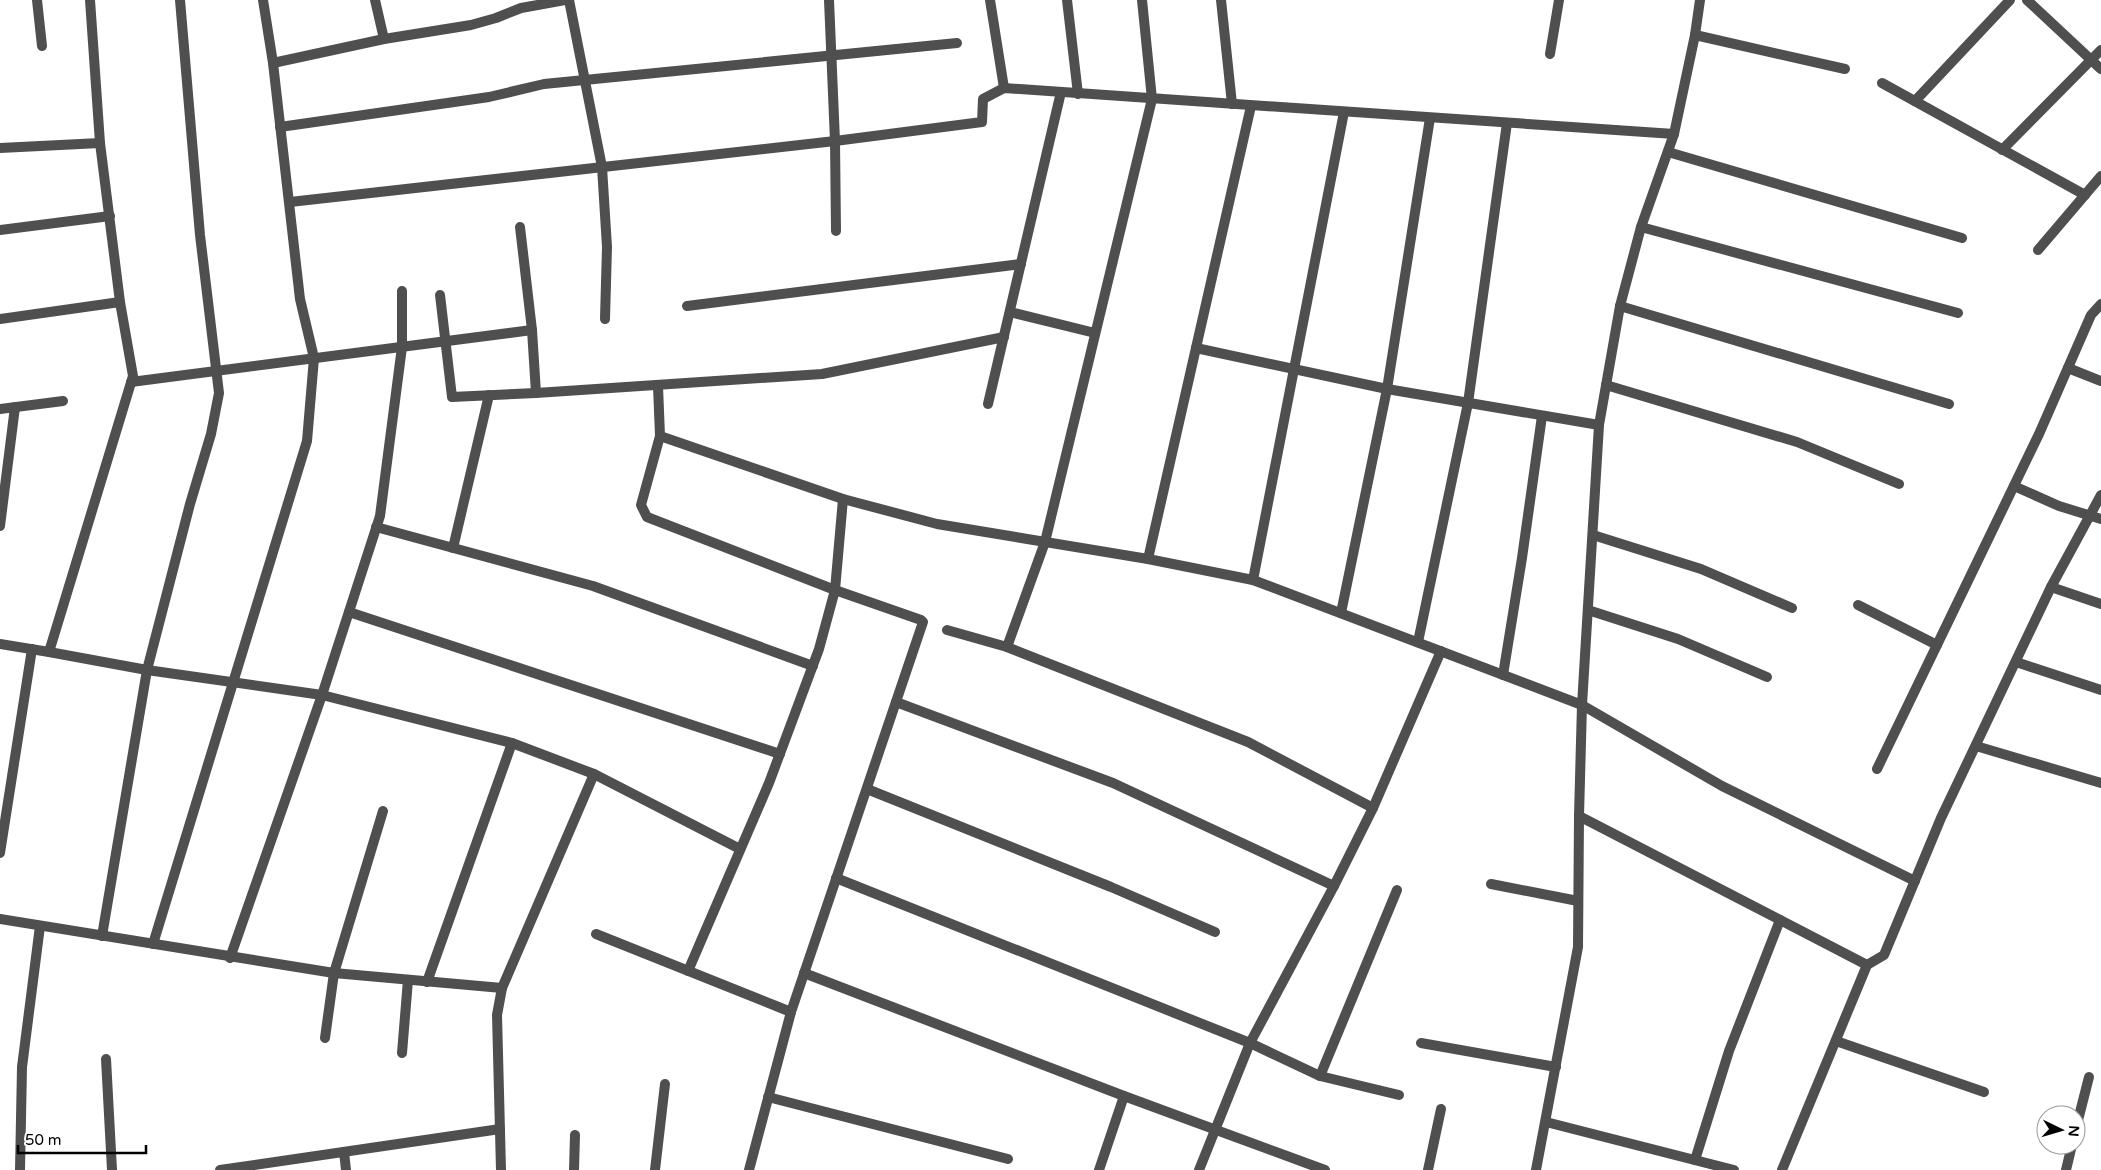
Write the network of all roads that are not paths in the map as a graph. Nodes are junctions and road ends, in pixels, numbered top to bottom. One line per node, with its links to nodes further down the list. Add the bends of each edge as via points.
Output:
1 (36, 0): 19 (street)
2 (90, 0): 42 (street)
3 (180, 0): 77 (street, via 200,235)
4 (263, 0): 24 (street)
5 (375, 0): 17 (street)
6 (567, 0): 17 (street, via 520,8 470,25); 27 (street)
7 (830, 0): 22 (street)
8 (990, 0): 29 (street)
9 (1067, 0): 31 (street)
10 (1142, 0): 32 (street)
11 (1221, 0): 34 (street)
12 (1559, 0): 21 (street)
13 (1700, 0): 16 (street)
14 (2010, 0): 33 (street)
15 (2027, 0): 23 (street)
16 (1696, 35): 25 (street); 40 (street)
17 (384, 39): 24 (street)
18 (957, 43): 22 (street)
19 (42, 46)
20 (2101, 50): 23 (street)
21 (1550, 54)
22 (831, 56): 27 (street); 41 (street)
23 (2091, 60): 26 (street); 44 (street)
24 (273, 63): 39 (street)
25 (1845, 69)
26 (2101, 69)
27 (585, 80): 39 (street); 46 (street)
28 (1882, 83): 33 (street)
29 (1004, 88): 30 (street); 41 (street, via 983,99 982,122)
30 (1061, 92): 31 (street); 57 (street)
31 (1078, 94): 32 (street)
32 (1152, 99): 34 (street); 69 (street)
33 (1914, 101): 44 (street)
34 (1232, 104): 35 (street)
35 (1251, 106): 36 (street); 73 (street)
36 (1344, 112): 37 (street); 75 (street)
37 (1430, 118): 38 (street); 82 (street)
38 (1507, 123): 40 (street); 86 (street)
39 (280, 127): 49 (street)
40 (1674, 134): 45 (street)
41 (835, 141): 46 (street); 54 (street)
42 (100, 143): 43 (street); 50 (street)
43 (0, 148)
44 (2002, 150): 48 (street)
45 (1668, 152): 52 (street); 55 (street)
46 (602, 167): 49 (street); 67 (street, via 607,247)
47 (2101, 176): 48 (street)
48 (2085, 195): 56 (street)
49 (290, 202): 74 (street, via 300,300)
50 (110, 216): 53 (street); 60 (street)
51 (520, 227): 68 (street)
52 (1641, 228): 63 (street); 65 (street)
53 (0, 230)
54 (836, 231)
55 (1962, 238)
56 (2038, 250)
57 (1021, 264): 62 (street); 64 (street)
58 (402, 291): 72 (street)
59 (440, 295): 71 (street)
60 (120, 302): 66 (street); 79 (street, via 133,376)
61 (2101, 304): 76 (street, via 2091,315)
62 (688, 306)
63 (1620, 306): 80 (street); 88 (street)
64 (1010, 312): 69 (street); 70 (street)
65 (1958, 313)
66 (0, 319)
67 (605, 319)
68 (532, 330): 71 (street); 83 (street)
69 (1095, 333): 103 (street)
70 (1004, 337): 81 (street, via 822,374); 87 (street)
71 (446, 341): 72 (street); 84 (street, via 452,397)
72 (402, 347): 74 (street); 101 (street)
73 (1196, 348): 75 (street); 105 (street)
74 (314, 358): 77 (street); 128 (street, via 307,441)
75 (1294, 368): 82 (street); 106 (street)
76 (2068, 368): 78 (street); 95 (street)
77 (218, 370): 79 (street); 125 (street, via 219,392 211,434)
78 (2101, 381)
79 (131, 382): 122 (street)
80 (1606, 385): 92 (street); 94 (street, via 1796,442)
81 (658, 386): 83 (street); 93 (street)
82 (1387, 389): 86 (street); 114 (street)
83 (536, 394): 84 (street)
84 (489, 396): 104 (street)
85 (63, 401): 89 (street)
86 (1468, 403): 91 (street); 116 (street)
87 (988, 404)
88 (1949, 404)
89 (15, 407): 90 (street); 100 (street)
90 (0, 409)
91 (1542, 416): 92 (street); 126 (street)
92 (1599, 424): 102 (street)
93 (660, 436): 97 (street); 108 (street, via 641,505 647,517)
94 (1899, 484)
95 (2014, 486): 98 (street); 118 (street)
96 (2101, 495): 98 (street)
97 (843, 499): 103 (street, via 937,524); 108 (street)
98 (2089, 516): 99 (street); 107 (street)
99 (2101, 519)
100 (0, 526)
101 (376, 527): 104 (street); 113 (street)
102 (1592, 534): 111 (street, via 1701,568); 112 (street)
103 (1045, 542): 105 (street); 119 (street)
104 (453, 548): 124 (street, via 593,586)
105 (1148, 559): 106 (street)
106 (1253, 580): 114 (street)
107 (2052, 587): 109 (street); 123 (street)
108 (835, 590): 124 (street); 131 (street, via 924,622)
109 (2101, 604)
110 (1858, 606): 118 (street)
111 (1792, 608)
112 (1588, 610): 127 (street, via 1678,640); 132 (street)
113 (349, 612): 130 (street); 135 (street)
114 (1341, 613): 116 (street)
115 (947, 630): 119 (street)
116 (1418, 642): 121 (street)
117 (0, 644): 120 (street)
118 (1937, 645): 136 (street)
119 (1008, 647): 140 (street, via 1248,742)
120 (32, 649): 122 (street); 144 (street)
121 (1441, 650): 126 (street); 140 (street)
122 (49, 652): 125 (street)
123 (2016, 662): 129 (street); 134 (street)
124 (813, 666): 135 (street)
125 (147, 670): 128 (street); 156 (street)
126 (1503, 675): 132 (street)
127 (1767, 677)
128 (233, 683): 130 (street); 157 (street)
129 (2101, 690)
130 (322, 695): 133 (street); 158 (street)
131 (896, 702): 139 (street); 148 (street, via 1113,784)
132 (1582, 706): 142 (street); 146 (street, via 1722,786)
133 (512, 743): 137 (street); 164 (street)
134 (1976, 746): 138 (street); 146 (street)
135 (780, 754): 143 (street)
136 (1877, 769)
137 (594, 774): 143 (street); 165 (street)
138 (2101, 783)
139 (867, 789): 145 (street); 154 (street)
140 (1373, 808): 148 (street)
141 (383, 811): 161 (street)
142 (1579, 816): 150 (street); 152 (street)
143 (740, 849): 160 (street)
144 (0, 853)
145 (836, 878): 162 (street); 170 (street)
146 (1915, 881): 159 (street, via 1884,955)
147 (1491, 884): 150 (street)
148 (1334, 886): 170 (street)
149 (1397, 890): 174 (street)
150 (1578, 901): 173 (street, via 1578,947)
151 (0, 920): 153 (street)
152 (1780, 920): 159 (street); 190 (street, via 1729,1051)
153 (40, 926): 156 (street); 191 (street, via 22,1068)
154 (1215, 932)
155 (596, 934): 160 (street)
156 (102, 936): 157 (street)
157 (153, 944): 158 (street)
158 (230, 958): 161 (street)
159 (1867, 965): 168 (street)
160 (688, 971): 166 (street)
161 (334, 973): 163 (street); 167 (street)
162 (804, 973): 166 (street); 179 (street)
163 (408, 980): 164 (street); 171 (street)
164 (427, 982): 165 (street)
165 (502, 988): 184 (street, via 497,1015)
166 (791, 1012): 180 (street)
167 (325, 1038)
168 (1836, 1041): 177 (street); 205 (street)
169 (1420, 1042): 173 (street)
170 (1250, 1043): 174 (street); 185 (street)
171 (402, 1053)
172 (106, 1059): 192 (street)
173 (1556, 1067): 183 (street)
174 (1320, 1076): 178 (street)
175 (2089, 1077): 181 (street)
176 (664, 1084): 197 (street)
177 (1984, 1092)
178 (1399, 1095)
179 (1124, 1096): 185 (street); 199 (street)
180 (768, 1097): 189 (street); 198 (street)
181 (2082, 1105)
182 (1441, 1109): 202 (street)
183 (1546, 1122): 190 (street); 203 (street)
184 (500, 1129): 187 (street); 195 (street)
185 (1214, 1130): 200 (street); 201 (street)
186 (575, 1134): 196 (street)
187 (344, 1152): 193 (street); 194 (street)
188 (2070, 1155): 206 (street)
189 (1008, 1159)
190 (1695, 1160): 204 (street)
191 (20, 1170)
192 (112, 1170)
193 (220, 1170)
194 (346, 1170)
195 (501, 1170)
196 (574, 1170)
197 (655, 1170)
198 (749, 1170)
199 (1100, 1170)
200 (1199, 1170)
201 (1325, 1170)
202 (1428, 1170)
203 (1536, 1170)
204 (1734, 1170)
205 (1782, 1170)
206 (2066, 1170)

